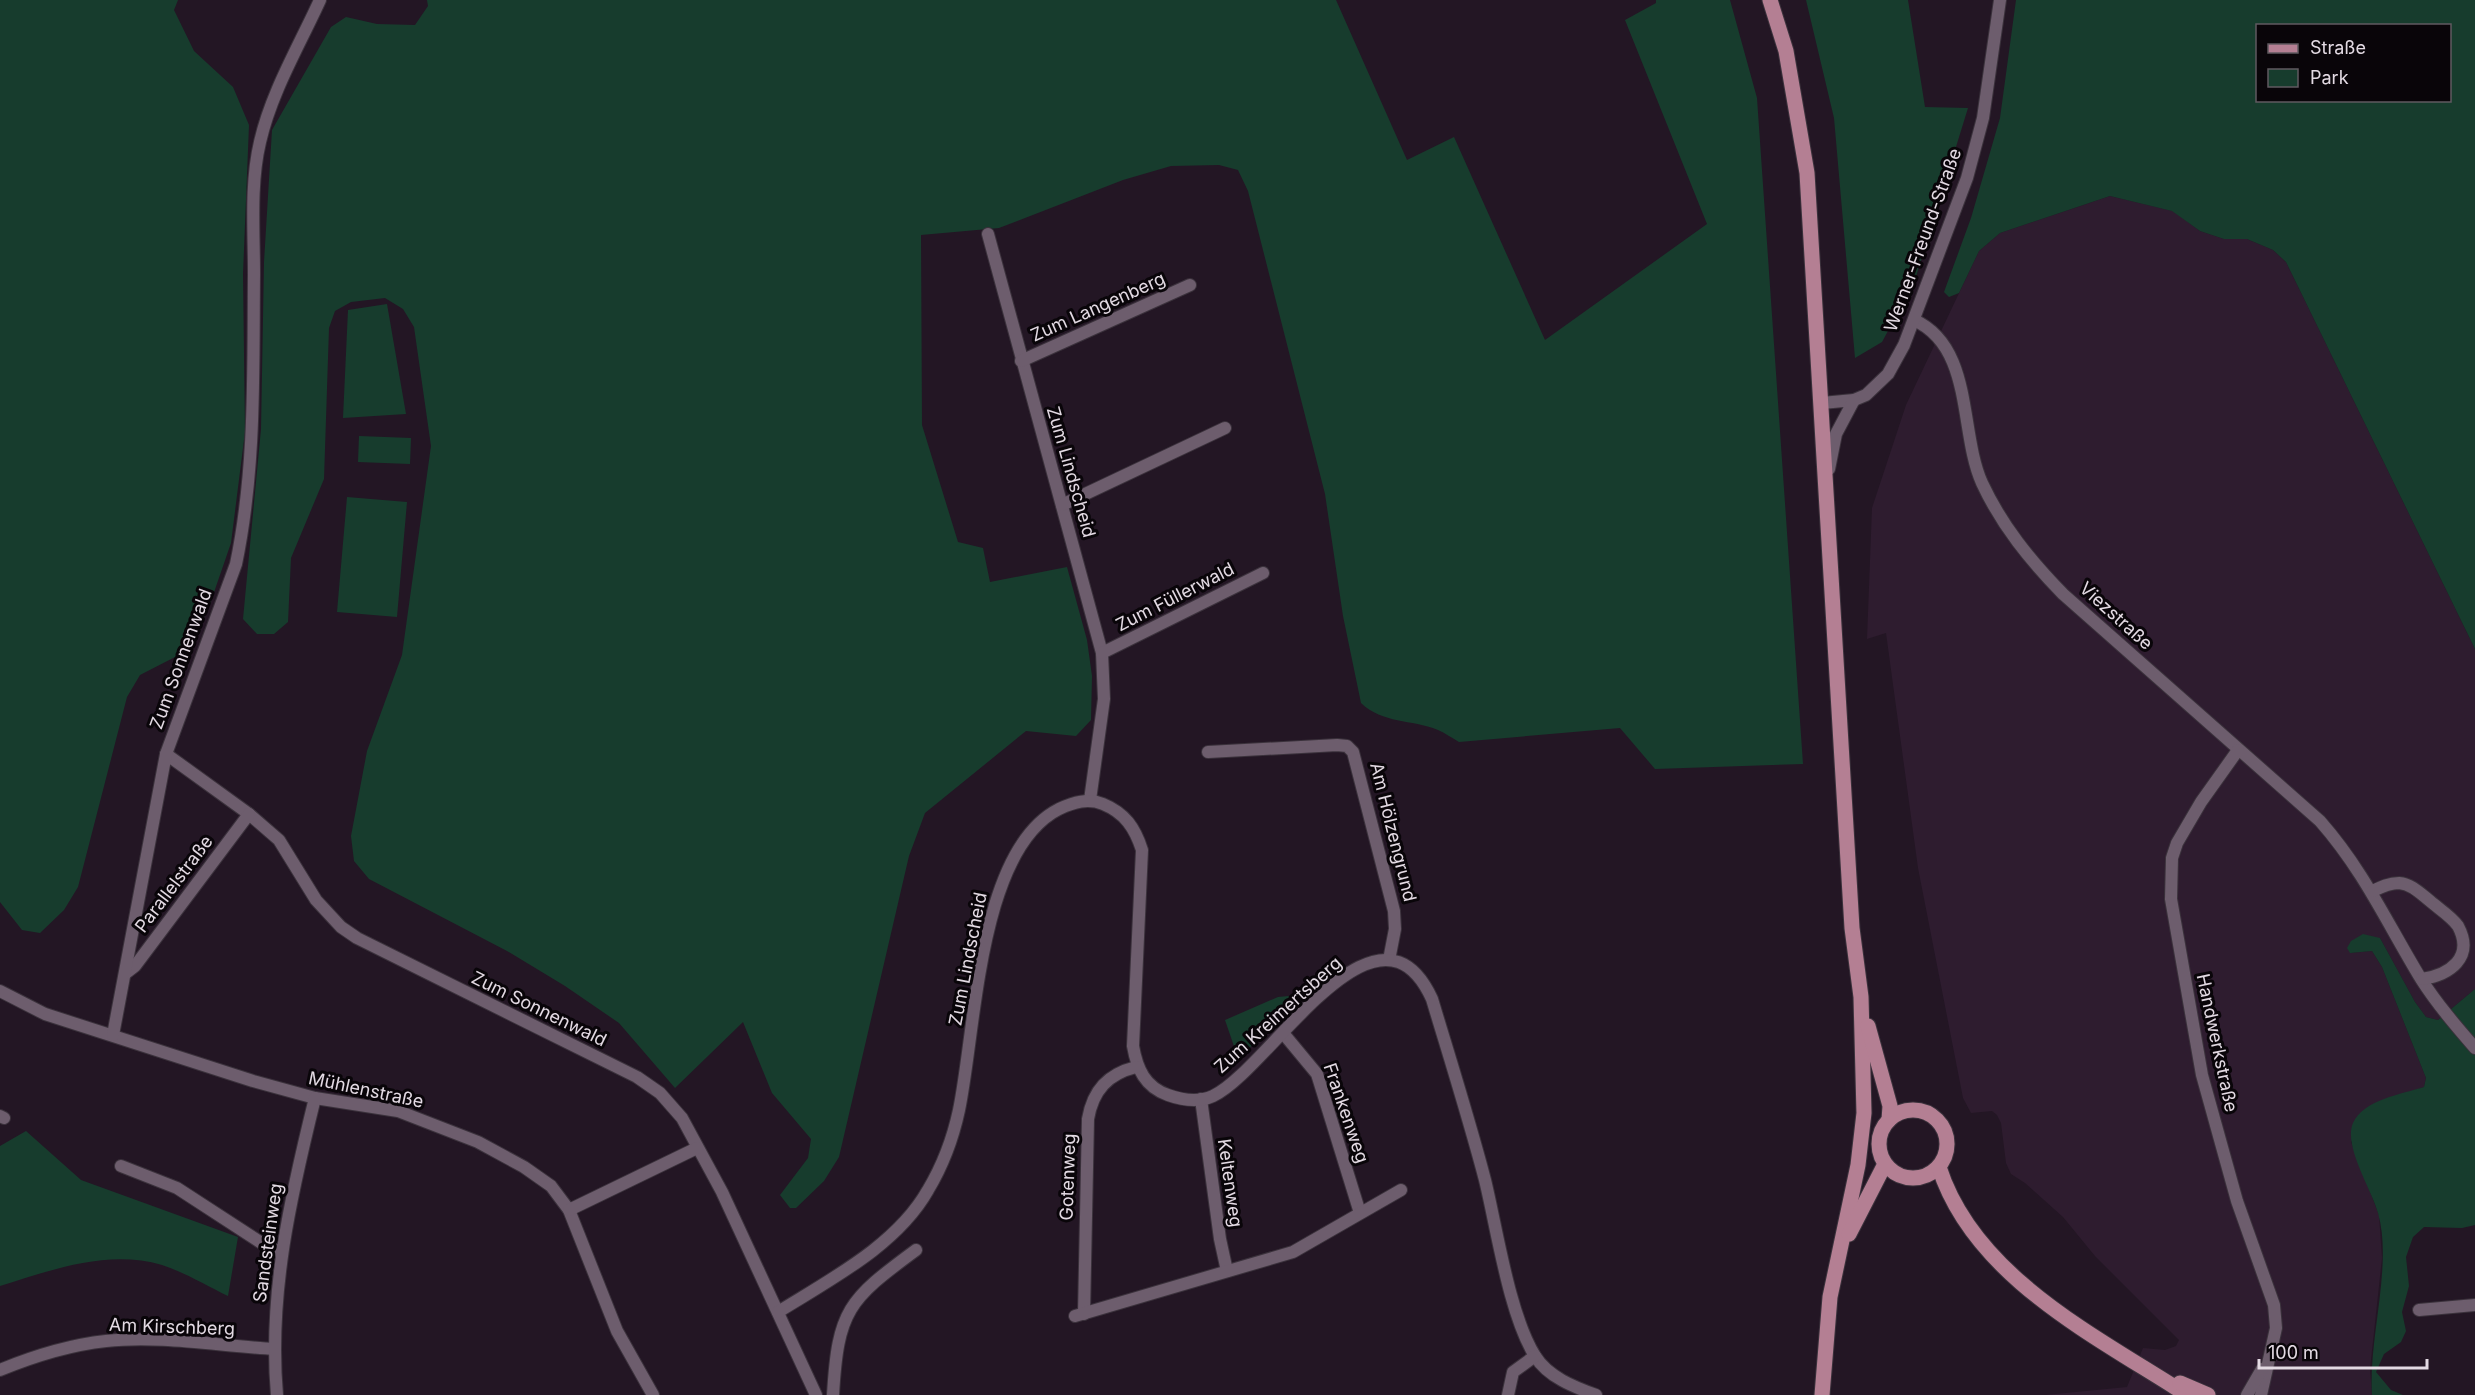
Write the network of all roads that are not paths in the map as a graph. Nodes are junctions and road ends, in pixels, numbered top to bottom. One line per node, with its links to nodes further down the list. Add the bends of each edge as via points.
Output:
1 (320, 0): 17 (street, Zum Sonnenwald, via 259,144 254,226 252,434 242,535 233,573)
2 (1770, 0): 9 (main road, via 1786,51 1807,173)
3 (2000, 0): 6 (street, Werner-Freund-Straße, via 1983,118 1972,159)
4 (988, 234): 7 (street, Zum Lindscheid)
5 (1190, 285): 7 (street, Zum Langenberg)
6 (1914, 320): 8 (street, Werner-Freund-Straße, via 1888,374); 15 (street, Viezstraße, via 1932,333 1954,365 1981,480 2005,526 2026,554 2063,594)
7 (1021, 361): 12 (street, Zum Lindscheid)
8 (1854, 400): 9 (street, Werner-Freund-Straße); 11 (street, Werner-Freund-Straße, via 1836,434)
9 (1822, 403): 11 (main road)
10 (1225, 428): 12 (street)
11 (1826, 494): 25 (main road, via 1852,928)
12 (1062, 505): 14 (street, Zum Lindscheid)
13 (1263, 573): 14 (street, Zum Füllerwald)
14 (1102, 653): 18 (street, Zum Lindscheid, via 1104,699)
15 (2238, 750): 20 (street, Viezstraße, via 2320,821); 52 (street, Handwerkstraße, via 2200,802 2177,843 2172,858 2171,899 2202,1075 2237,1200 2274,1305 2276,1328)
16 (1208, 752): 21 (street, Am Hölzengrund, via 1337,745 1347,746 1353,752 1394,911)
17 (166, 754): 19 (street, Zum Sonnenwald); 22 (street)
18 (1090, 800): 30 (street, via 1130,822 1142,850 1133,1020); 50 (street, Zum Lindscheid, via 1050,814 1034,828 1006,873 986,944 959,1110 950,1144 927,1192 898,1230)
19 (249, 814): 22 (street, Parallelstraße); 35 (street, Zum Sonnenwald, via 279,840 316,900 342,927 393,958 649,1084 675,1108)
20 (2373, 891): 23 (street, Viezstraße); 23 (street, via 2386,885 2411,886 2459,927 2466,950 2462,960 2443,975)
21 (1389, 960): 26 (street, Zum Kreimertsberg, via 1366,962 1349,970); 53 (street, via 1419,976 1432,999 1515,1300)
22 (126, 973): 27 (street)
23 (2422, 979): 28 (street, Viezstraße)
24 (0, 991): 27 (street, Mühlenstraße, via 45,1014)
25 (1861, 997): 29 (main road); 47 (main road, via 1861,1143)
26 (1283, 1033): 32 (street, Zum Kreimertsberg, via 1227,1086); 43 (street, Frankenweg, via 1317,1074)
27 (113, 1035): 31 (street, Mühlenstraße)
28 (2475, 1048)
29 (1875, 1054): 33 (main road, via 1902,1104); 34 (main road, via 1890,1106)
30 (1136, 1066): 32 (street, via 1145,1081 1164,1094); 46 (street, Gotenweg, via 1112,1076 1091,1102 1079,1315)
31 (315, 1098): 42 (street, Mühlenstraße, via 398,1111 478,1142 540,1177); 45 (street, Sandsteinweg)
32 (1201, 1100): 46 (street, Keltenweg)
33 (1911, 1110): 34 (main road); 37 (main road, via 1931,1115 1945,1131 1946,1153)
34 (1889, 1120): 38 (main road, via 1879,1143)
35 (697, 1148): 42 (street); 50 (street, Zum Sonnenwald)
36 (121, 1166): 45 (street, via 177,1188)
37 (1939, 1167): 39 (main road); 41 (main road)
38 (1890, 1168): 39 (main road, via 1907,1178); 47 (main road, via 1863,1207 1842,1250)
39 (1922, 1177): 41 (main road)
40 (1401, 1190): 43 (street)
41 (1954, 1206): 54 (main road, via 1982,1242 2039,1298 2094,1338)
42 (568, 1210): 57 (street, Mühlenstraße, via 617,1331)
43 (1360, 1213): 46 (street, via 1293,1252)
44 (916, 1250): 59 (street, via 873,1281 850,1310 837,1340)
45 (282, 1253): 51 (street, Sandsteinweg)
46 (1227, 1271)
47 (1833, 1280): 62 (main road)
48 (2475, 1305): 49 (street)
49 (2419, 1310)
50 (778, 1312): 58 (street, Zum Sonnenwald)
51 (275, 1349): 55 (street, Am Kirschberg, via 107,1341 57,1350); 56 (street, Sandsteinweg)
52 (2269, 1354): 65 (street, Handwerkstraße); 66 (street, Handwerkstraße)
53 (1535, 1356): 60 (street, via 1513,1372); 61 (street, via 1559,1378)
54 (2147, 1369): 63 (main road); 64 (main road)
55 (0, 1370)
56 (277, 1395)
57 (653, 1395)
58 (816, 1395)
59 (833, 1395)
60 (1508, 1395)
61 (1596, 1395)
62 (1822, 1395)
63 (2187, 1395)
64 (2208, 1395)
65 (2247, 1395)
66 (2261, 1395)

